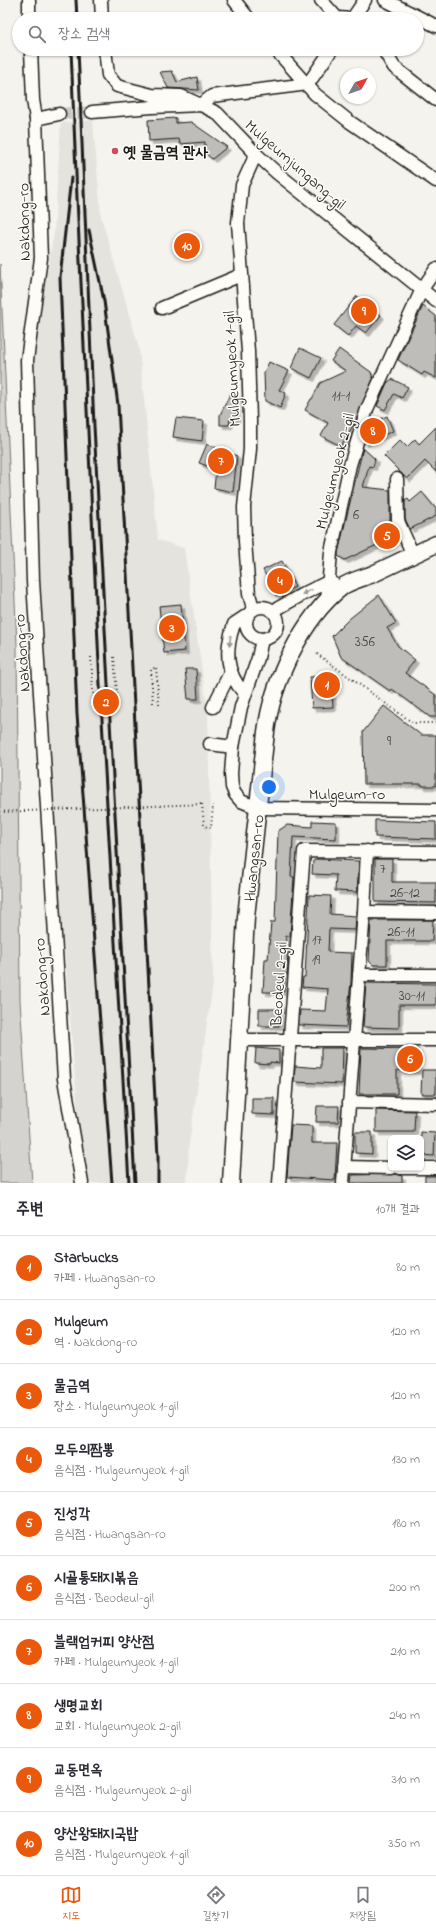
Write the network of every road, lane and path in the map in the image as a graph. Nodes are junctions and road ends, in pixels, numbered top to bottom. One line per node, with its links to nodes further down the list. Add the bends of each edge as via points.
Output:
1 (29, 0): 7 (street)
2 (101, 0): 8 (street)
3 (234, 0): 9 (street)
4 (321, 0): 10 (street)
5 (365, 0): 11 (street)
6 (385, 0): 12 (street)
7 (30, 12)
8 (102, 12)
9 (243, 12)
10 (332, 12)
11 (357, 12)
12 (409, 12)
13 (424, 20): 14 (street)
14 (436, 26)
15 (31, 56): 25 (street, Nakdong-ro)
16 (106, 56): 22 (street, Mulgeumjungang-gil, via 108,75 117,86 152,95 181,96)
17 (282, 56): 20 (street)
18 (327, 56): 20 (street)
19 (387, 56): 21 (street, via 394,67)
20 (308, 84): 22 (street, via 212,96); 27 (street, via 315,94 350,122)
21 (436, 100)
22 (201, 105): 23 (street); 26 (street, Mulgeumjungang-gil, via 217,113)
23 (92, 112)
24 (60, 114): 25 (street)
25 (36, 119): 73 (street, Nakdong-ro, via 41,258 27,360 33,581 64,1079)
26 (256, 154): 29 (street, Mulgeumyeok 1-gil, via 242,185 239,202); 30 (street, Mulgeumjungang-gil)
27 (436, 181)
28 (436, 269): 30 (street, Mulgeumyeok 2-gil)
29 (241, 275): 32 (street); 38 (street, Mulgeumyeok 1-gil, via 248,351 250,420 244,541)
30 (422, 289): 31 (street, Mulgeumjungang-gil); 36 (street, Mulgeumyeok 2-gil, via 367,409 350,465 330,552)
31 (436, 301)
32 (162, 308)
33 (397, 479): 35 (street, via 398,521)
34 (436, 545): 35 (main road, Hwangsan-ro)
35 (413, 555): 36 (main road, Hwangsan-ro)
36 (336, 584): 37 (street, one-way to 37, via 305,593); 54 (main road, Hwangsan-ro, via 327,602 294,647 278,680 268,711)
37 (273, 611): 38 (street, via 264,606); 39 (street, via 278,621 275,631)
38 (250, 612): 39 (street, via 246,627 248,632); 43 (street, one-way to 43, via 234,624 228,654)
39 (262, 639): 44 (street, via 258,658)
40 (317, 654): 50 (path, via 413,723)
41 (91, 657): 47 (path)
42 (114, 658): 46 (path)
43 (230, 672): 44 (street); 49 (street)
44 (244, 693): 52 (street)
45 (153, 703): 48 (path, via 151,670 156,667)
46 (118, 704)
47 (94, 705)
48 (159, 705)
49 (213, 707)
50 (436, 723)
51 (210, 744): 52 (street)
52 (233, 747): 54 (street, via 232,787 241,801)
53 (213, 805): 56 (path, bridge, via 211,828 204,826 202,804)
54 (258, 808): 55 (street, Mulgeum-ro); 63 (main road, Hwangsan-ro, via 246,917)
55 (436, 810)
56 (0, 812)
57 (367, 851): 58 (street, Beodeul 2-gil); 59 (street); 64 (street, Beodeul 2-gil, via 304,851)
58 (436, 852)
59 (364, 912): 60 (street); 61 (street)
60 (436, 913)
61 (359, 975): 62 (street); 65 (street)
62 (436, 975)
63 (239, 1040): 64 (street); 74 (main road, Hwangsan-ro)
64 (291, 1040): 65 (street); 75 (street, Beodeul 2-gil)
65 (354, 1040): 66 (street); 67 (street)
66 (436, 1040)
67 (349, 1102): 68 (street); 69 (street)
68 (436, 1104)
69 (344, 1167): 70 (street); 76 (street)
70 (388, 1168)
71 (424, 1168): 72 (street)
72 (436, 1168)
73 (82, 1183)
74 (231, 1183)
75 (279, 1183)
76 (343, 1183)

